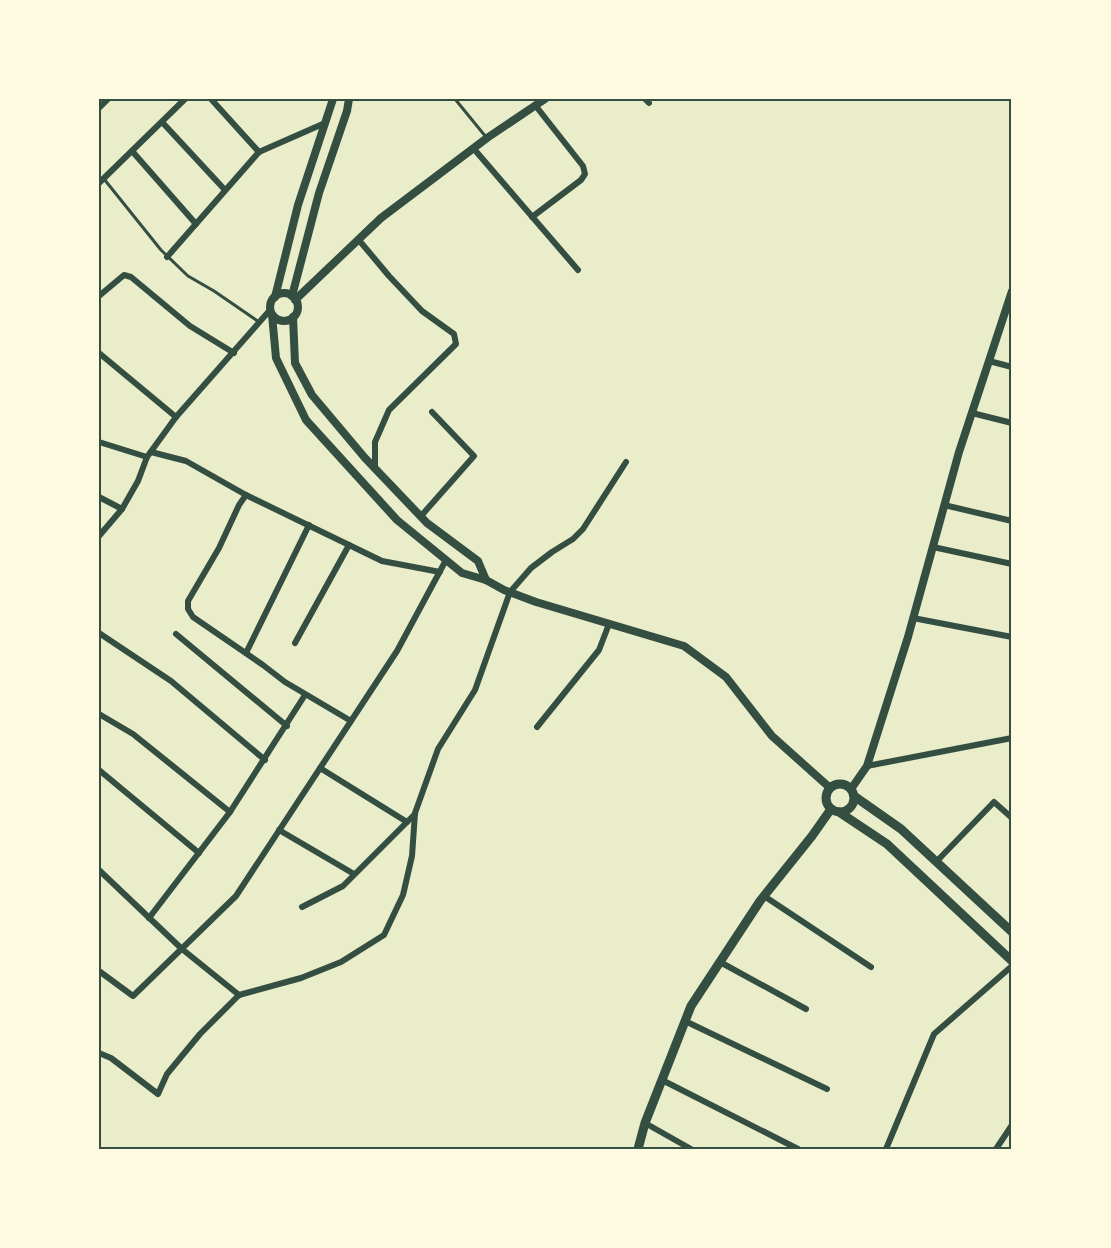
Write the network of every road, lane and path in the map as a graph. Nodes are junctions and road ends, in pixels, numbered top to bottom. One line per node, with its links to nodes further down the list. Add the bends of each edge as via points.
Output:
1 (108, 99): 9 (street)
2 (185, 99): 10 (street)
3 (211, 99): 15 (street)
4 (333, 99): 11 (street)
5 (349, 99): 26 (street, via 319,193)
6 (455, 99): 12 (lane)
7 (545, 99): 8 (street)
8 (535, 105): 12 (street); 18 (street, via 583,166 585,174)
9 (99, 108)
10 (162, 122): 14 (street); 17 (street)
11 (325, 123): 15 (street); 25 (street)
12 (487, 138): 13 (street)
13 (474, 149): 18 (street); 20 (street)
14 (132, 151): 16 (street); 19 (street)
15 (259, 152): 17 (street)
16 (101, 181): 21 (lane)
17 (225, 190): 19 (street)
18 (532, 217): 22 (street)
19 (196, 224): 21 (street)
20 (358, 239): 26 (street); 41 (street, via 423,311 454,334 456,344 389,410 375,442)
21 (167, 256): 29 (lane, via 188,276)
22 (578, 270)
23 (1012, 291): 32 (street)
24 (99, 296): 31 (street, via 124,275 131,277 190,326)
25 (274, 297): 26 (street, via 283,294); 27 (street)
26 (294, 298): 28 (street, via 298,308)
27 (271, 313): 28 (street, via 284,321); 29 (street); 52 (street, via 276,358 306,420 397,520)
28 (293, 317): 41 (street, via 295,363 312,395)
29 (260, 323): 31 (street)
30 (99, 353): 36 (street)
31 (234, 353): 36 (street)
32 (989, 361): 33 (street); 35 (street)
33 (1012, 367)
34 (432, 412): 46 (street, via 474,456)
35 (972, 413): 37 (street); 44 (street)
36 (176, 417): 39 (street)
37 (1012, 423)
38 (99, 442): 39 (street)
39 (149, 455): 42 (street, via 186,461); 45 (street)
40 (626, 462): 56 (street, via 584,529 531,568)
41 (375, 468): 46 (street)
42 (246, 495): 48 (street); 63 (street, via 188,601 188,609)
43 (99, 497): 45 (street)
44 (944, 505): 47 (street); 51 (street)
45 (122, 509): 49 (street)
46 (421, 516): 55 (street, via 478,561)
47 (1012, 521)
48 (309, 525): 50 (street); 63 (street)
49 (99, 536)
50 (350, 545): 54 (street, via 382,561); 62 (street)
51 (933, 548): 53 (street); 57 (street)
52 (446, 560): 54 (street); 55 (street, via 462,573)
53 (1012, 564)
54 (440, 572): 66 (street, via 397,651)
55 (486, 580): 56 (street)
56 (510, 592): 58 (street); 78 (street, via 475,690 438,749)
57 (913, 618): 61 (street); 71 (street)
58 (609, 624): 68 (street, via 599,650); 74 (street, via 684,646 726,677 772,736)
59 (99, 633): 70 (street, via 171,681)
60 (176, 634): 67 (street)
61 (1012, 637)
62 (295, 644)
63 (246, 653): 64 (street)
64 (305, 695): 66 (street); 67 (street)
65 (99, 714): 77 (street, via 133,734)
66 (351, 721): 72 (street)
67 (287, 726): 70 (street)
68 (537, 727)
69 (1012, 738): 71 (street)
70 (265, 760): 77 (street)
71 (867, 766): 75 (street)
72 (320, 768): 80 (street); 81 (street)
73 (99, 770): 82 (street)
74 (829, 787): 75 (main road, via 845,784); 76 (main road, via 826,803)
75 (853, 792): 76 (main road, via 853,805); 83 (main road)
76 (835, 811): 86 (main road); 91 (main road, via 887,844)
77 (230, 812): 82 (street)
78 (415, 813): 80 (street); 96 (street, via 412,856 403,895 384,936 341,962 302,978)
79 (1012, 818): 83 (street, via 994,802)
80 (407, 822): 85 (street)
81 (279, 830): 85 (street); 90 (street, via 236,896)
82 (199, 853): 88 (street)
83 (936, 862): 89 (main road)
84 (99, 870): 88 (street)
85 (354, 874): 87 (street, via 342,886)
86 (764, 896): 92 (main road); 94 (street)
87 (302, 907)
88 (148, 918): 90 (street)
89 (1012, 932)
90 (182, 950): 95 (street, via 134,996); 96 (street)
91 (1012, 961)
92 (720, 962): 97 (street); 98 (main road)
93 (1012, 966): 107 (street, via 934,1034)
94 (871, 967)
95 (99, 971)
96 (239, 995): 99 (street, via 193,1042 167,1074 158,1094)
97 (806, 1010)
98 (686, 1021): 100 (main road); 101 (street)
99 (99, 1053)
100 (662, 1080): 102 (main road); 106 (street)
101 (827, 1089)
102 (645, 1123): 104 (main road); 105 (street)
103 (1012, 1125): 108 (street)
104 (638, 1149)
105 (691, 1149)
106 (798, 1149)
107 (886, 1149)
108 (996, 1149)

